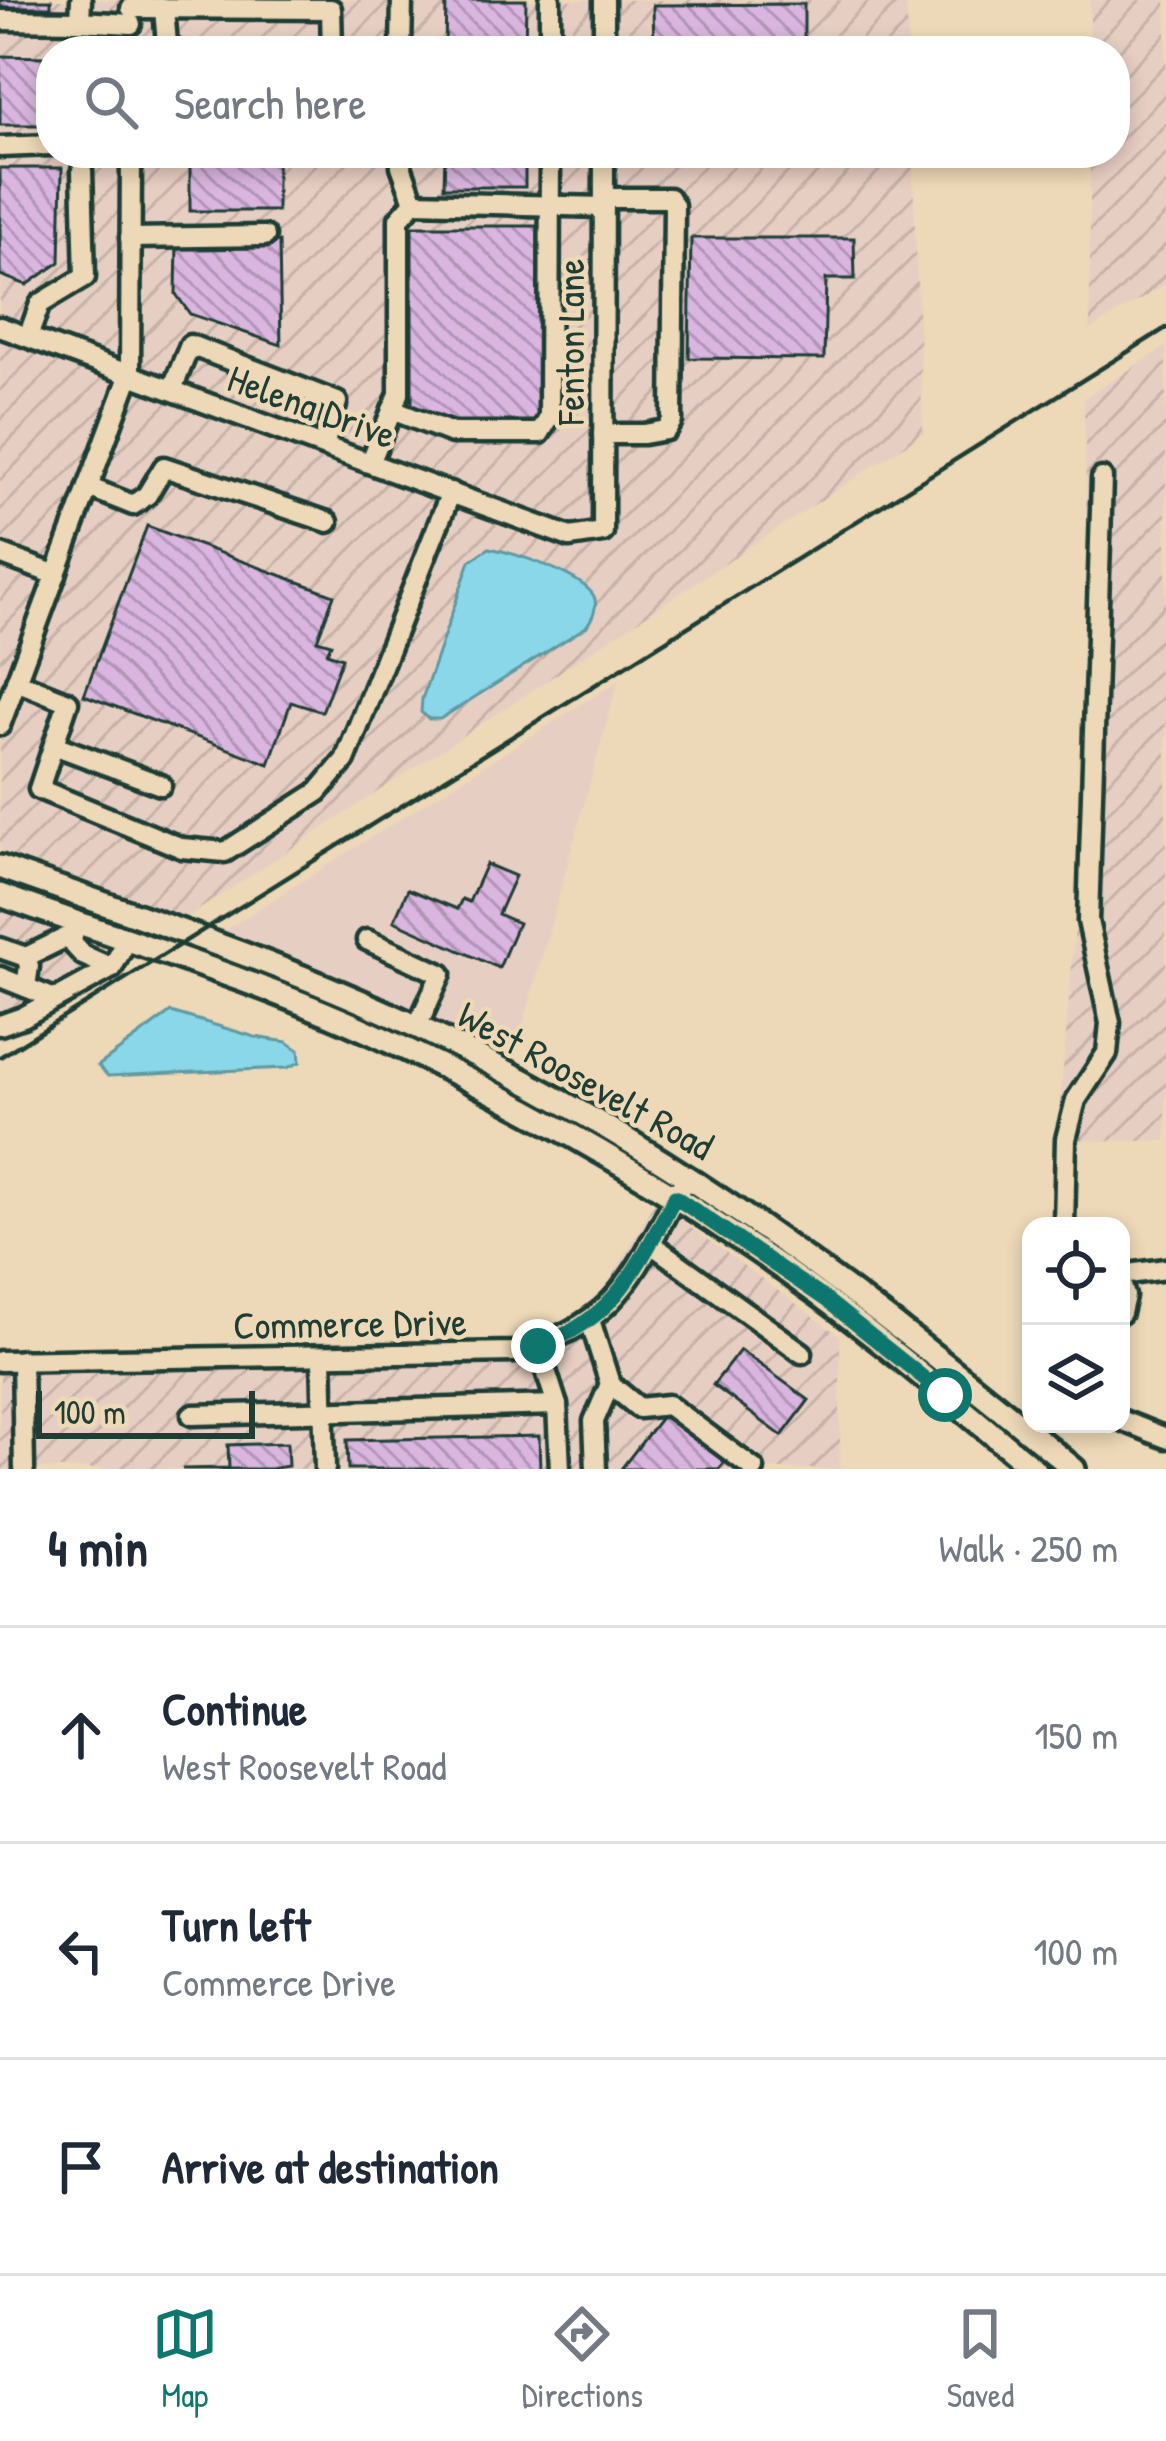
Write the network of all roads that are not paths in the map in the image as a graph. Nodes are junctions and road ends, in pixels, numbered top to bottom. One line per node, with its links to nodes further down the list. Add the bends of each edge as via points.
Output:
1 (81, 0): 8 (street)
2 (401, 0): 11 (street)
3 (550, 0): 12 (street)
4 (604, 0): 13 (street)
5 (164, 9): 6 (street); 9 (street); 10 (street, via 331,9)
6 (131, 11): 8 (street)
7 (0, 20): 8 (street)
8 (80, 21)
9 (166, 36)
10 (332, 36)
11 (401, 36)
12 (550, 36)
13 (604, 36)
14 (36, 146): 15 (street)
15 (0, 147)
16 (130, 168): 25 (street)
17 (402, 168): 21 (street)
18 (550, 168): 23 (street)
19 (604, 168): 22 (street, Fenton Lane)
20 (82, 170): 27 (street, via 85,277 40,304)
21 (414, 202): 23 (street); 30 (street, via 399,219 399,394)
22 (604, 202): 23 (street); 31 (street, Fenton Lane); 31 (street, via 669,198 674,205 672,421 666,430)
23 (550, 205): 30 (street, via 549,418 540,433 452,434)
24 (265, 236): 25 (street)
25 (130, 238): 28 (street)
26 (0, 327): 27 (street, Helena Drive)
27 (28, 337): 28 (street, Helena Drive)
28 (130, 374): 29 (street, Helena Drive); 35 (street)
29 (172, 389): 32 (street, Helena Drive); 32 (street, via 190,345 337,402)
30 (392, 410): 33 (street)
31 (603, 434): 38 (street, Fenton Lane)
32 (323, 446): 33 (street, Helena Drive)
33 (370, 463): 36 (street, Helena Drive)
34 (1102, 478): 60 (street, via 1088,921 1110,1023 1108,1053 1076,1100 1066,1139)
35 (88, 487): 37 (street, via 133,505 164,467); 40 (street)
36 (451, 493): 38 (street, Helena Drive, via 570,537); 43 (street, via 345,760 318,792 225,852 182,848 39,789)
37 (328, 522)
38 (603, 532)
39 (1, 558): 40 (street)
40 (56, 574): 41 (street)
41 (16, 681): 42 (street); 43 (street, via 68,702)
42 (0, 725)
43 (54, 745): 44 (street)
44 (161, 785)
45 (0, 867): 57 (main road, West Roosevelt Road)
46 (0, 895): 47 (main road, West Roosevelt Road)
47 (73, 929): 48 (main road, West Roosevelt Road); 51 (street); 52 (street, via 83,955)
48 (127, 940): 52 (street); 59 (main road, West Roosevelt Road, via 416,1054)
49 (368, 940): 57 (street, via 441,974)
50 (0, 948): 51 (street)
51 (26, 957): 54 (street)
52 (112, 968): 55 (street)
53 (0, 977): 54 (street)
54 (26, 987): 55 (street)
55 (56, 999): 56 (street)
56 (0, 1025)
57 (417, 1027): 58 (main road, West Roosevelt Road)
58 (686, 1176): 59 (street, Commerce Drive); 74 (main road, West Roosevelt Road)
59 (675, 1197): 61 (street, Commerce Drive); 83 (main road, West Roosevelt Road, via 825,1299)
60 (1064, 1217)
61 (650, 1243): 64 (street, Commerce Drive, via 608,1307); 66 (street)
62 (1166, 1269): 63 (street)
63 (1130, 1277)
64 (590, 1320): 65 (street, Commerce Drive); 70 (street)
65 (538, 1346): 67 (street, Commerce Drive); 71 (street)
66 (802, 1353)
67 (322, 1356): 69 (street, Commerce Drive); 73 (street)
68 (0, 1360): 69 (street, Commerce Drive)
69 (22, 1360): 78 (street)
70 (610, 1384): 81 (street, via 594,1421); 82 (street, via 639,1408 668,1405)
71 (557, 1405): 73 (street); 80 (street)
72 (193, 1414): 73 (street)
73 (323, 1414): 79 (street)
74 (1022, 1418)
75 (1130, 1424): 77 (street)
76 (1041, 1433): 84 (main road, West Roosevelt Road)
77 (1166, 1438)
78 (24, 1469)
79 (325, 1469)
80 (560, 1469)
81 (596, 1469)
82 (754, 1469)
83 (1034, 1469)
84 (1074, 1469)

